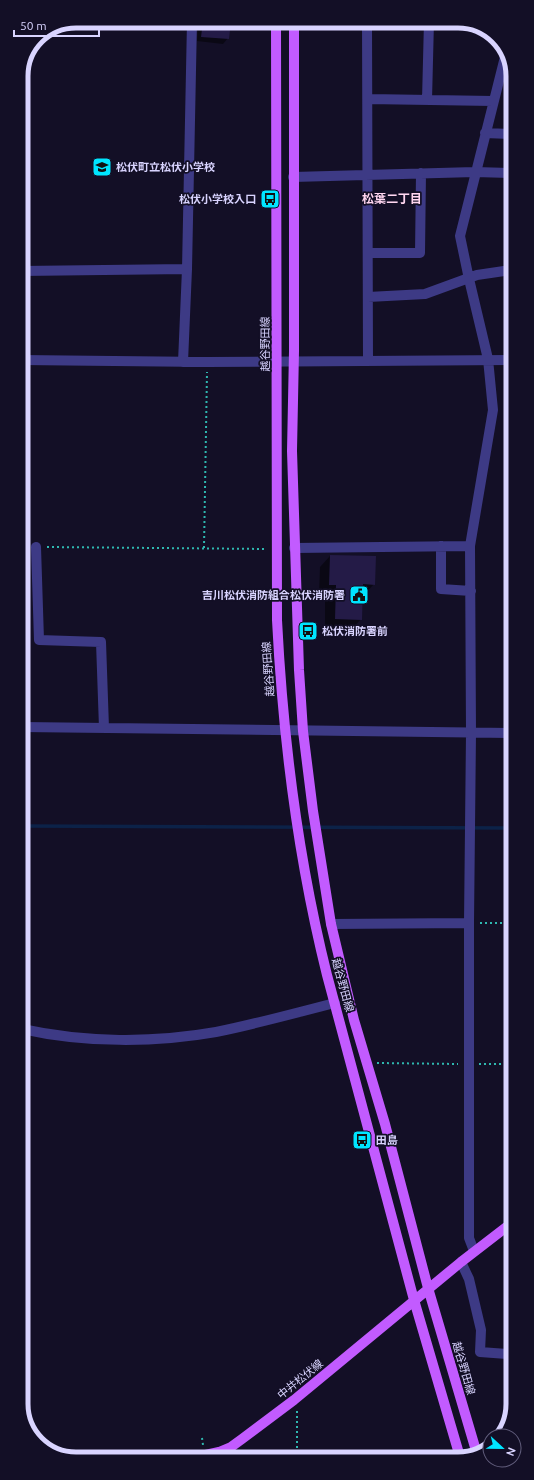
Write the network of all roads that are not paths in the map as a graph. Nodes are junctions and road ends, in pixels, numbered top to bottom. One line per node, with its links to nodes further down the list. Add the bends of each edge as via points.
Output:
1 (192, 28): 18 (street)
2 (276, 28): 26 (main road, 越谷野田線)
3 (294, 28): 16 (main road, 越谷野田線)
4 (368, 28): 7 (street)
5 (429, 28): 8 (street)
6 (504, 62): 9 (street)
7 (368, 99): 8 (street); 15 (street)
8 (427, 100): 9 (street)
9 (493, 102): 10 (street)
10 (485, 133): 11 (street); 12 (street)
11 (506, 134)
12 (476, 172): 13 (street); 14 (street); 21 (street, via 460,236)
13 (421, 173): 15 (street); 17 (street, via 420,253)
14 (506, 173)
15 (368, 175): 16 (street); 17 (street)
16 (293, 177): 29 (main road, 越谷野田線)
17 (368, 253): 22 (street)
18 (187, 269): 19 (street); 28 (street)
19 (28, 271)
20 (506, 271): 21 (street)
21 (469, 279): 22 (street, via 425,294); 23 (street)
22 (368, 297): 27 (street)
23 (488, 359): 25 (street); 27 (street); 31 (street, via 494,410)
24 (28, 360): 28 (street)
25 (506, 360)
26 (277, 361): 28 (street); 29 (street); 37 (main road, 越谷野田線, via 277,620)
27 (368, 361): 29 (street)
28 (183, 362)
29 (294, 362): 33 (main road, 越谷野田線)
30 (441, 546): 31 (street); 33 (street); 34 (street, via 441,589)
31 (470, 546): 34 (street)
32 (36, 547): 36 (street, via 39,640 102,642)
33 (294, 548): 38 (main road, 越谷野田線)
34 (470, 591): 39 (street)
35 (28, 727): 36 (street)
36 (104, 728): 37 (street)
37 (285, 731): 38 (street); 43 (main road, 越谷野田線, via 308,887)
38 (303, 731): 39 (street); 42 (main road, 越谷野田線)
39 (472, 733): 40 (street); 41 (street)
40 (506, 733)
41 (469, 923): 42 (street); 46 (street, via 469,1238)
42 (331, 924): 48 (main road, 越谷野田線, via 354,1020)
43 (335, 1003): 44 (street, via 245,1026 184,1036 123,1039); 49 (main road, 越谷野田線)
44 (28, 1030)
45 (506, 1227): 46 (main road)
46 (474, 1251): 47 (main road)
47 (461, 1262): 48 (main road); 50 (street, via 469,1279 481,1330 480,1352)
48 (428, 1288): 49 (main road); 51 (main road, 越谷野田線)
49 (414, 1300): 52 (main road, 中井松伏線, via 294,1400 231,1447); 53 (main road, 越谷野田線)
50 (506, 1354)
51 (475, 1448)
52 (219, 1452)
53 (459, 1452)

